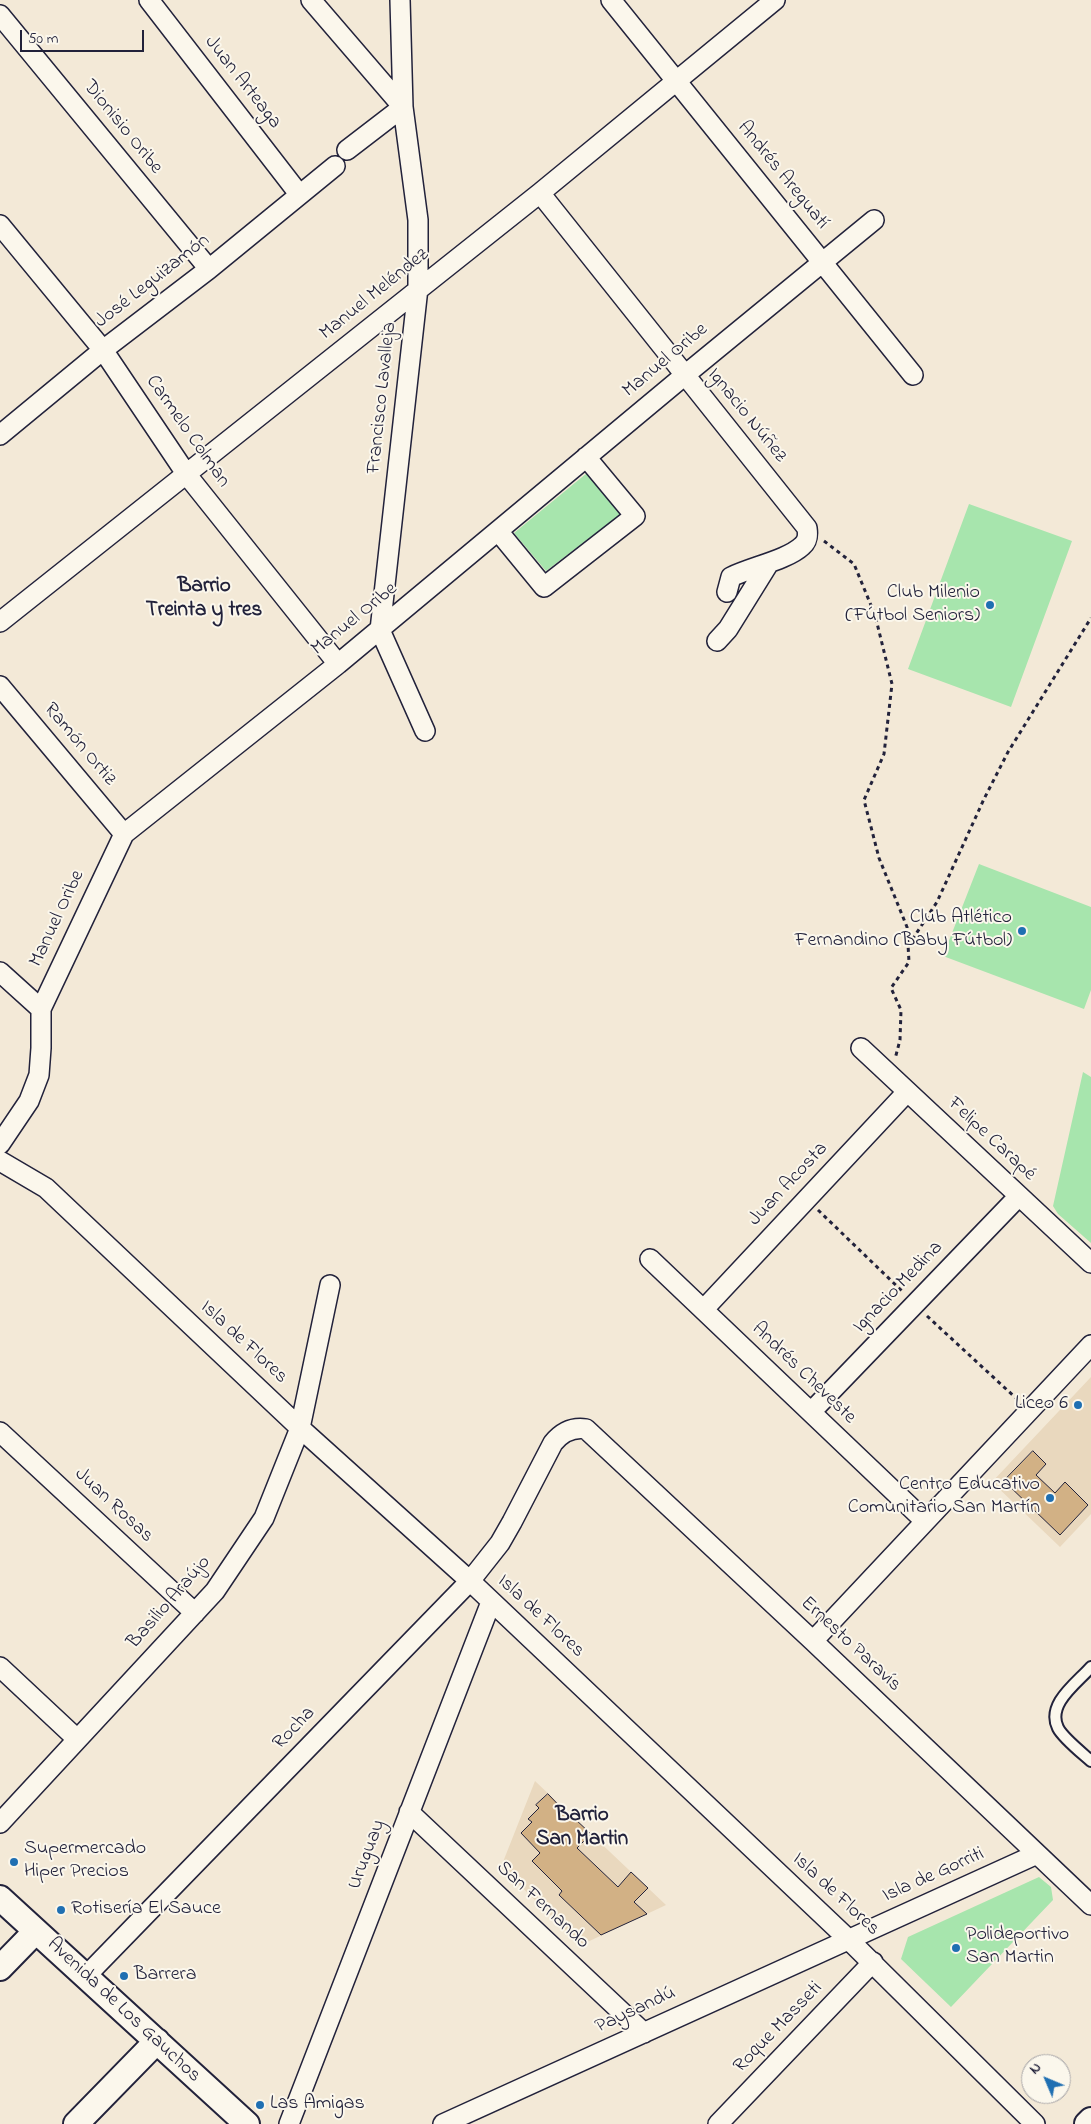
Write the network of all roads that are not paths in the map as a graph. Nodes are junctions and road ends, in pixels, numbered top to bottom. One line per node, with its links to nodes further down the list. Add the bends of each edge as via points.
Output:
1 (4, 0): 7 (street)
2 (149, 0): 14 (street, Juan Arteaga)
3 (311, 0): 10 (street)
4 (400, 0): 10 (street, Francisco Lavalleja)
5 (775, 0): 9 (street, Manuel Meléndez)
6 (613, 2): 9 (street, Andrés Areguatí)
7 (0, 5)
8 (0, 15): 18 (street, Dionisio Oribe)
9 (676, 80): 13 (street, Manuel Meléndez); 17 (street, Andrés Areguatí)
10 (403, 107): 11 (street); 19 (street, Francisco Lavalleja, via 418,220)
11 (347, 150)
12 (335, 166): 14 (street, José Leguizamón)
13 (540, 193): 19 (street, Manuel Meléndez); 21 (street, Ignacio Núñez)
14 (299, 194): 18 (street, José Leguizamón)
15 (874, 220): 17 (street, Manuel Oribe)
16 (0, 225): 20 (street, Carmelo Colman)
17 (822, 262): 21 (street, Manuel Oribe); 22 (street, Andrés Areguatí)
18 (208, 269): 20 (street, José Leguizamón)
19 (418, 288): 25 (street, Manuel Meléndez); 30 (street, Francisco Lavalleja)
20 (103, 350): 23 (street, José Leguizamón); 25 (street, Carmelo Colman)
21 (685, 375): 24 (street, Manuel Oribe); 27 (street, Ignacio Núñez, via 807,528 808,536 803,546)
22 (914, 375)
23 (0, 435)
24 (586, 457): 26 (street, Manuel Oribe); 26 (street, via 635,516 544,587)
25 (187, 475): 29 (street, Manuel Meléndez); 32 (street, Carmelo Colman)
26 (498, 531): 30 (street, Manuel Oribe)
27 (769, 563): 28 (street, via 744,570 732,578); 31 (street)
28 (727, 592)
29 (0, 622)
30 (380, 630): 32 (street, Manuel Oribe); 34 (street)
31 (717, 641)
32 (338, 664): 35 (street, Manuel Oribe)
33 (0, 686): 35 (street, Ramón Ortiz)
34 (425, 731)
35 (124, 834): 37 (street, Manuel Oribe)
36 (0, 972): 37 (street)
37 (41, 1009): 40 (street, Manuel Oribe, via 39,1074 29,1101)
38 (861, 1048): 39 (street, Felipe Carapé)
39 (907, 1092): 42 (street, Felipe Carapé); 46 (street, Juan Acosta)
40 (0, 1144)
41 (0, 1161): 49 (street, Isla de Flores, via 46,1188)
42 (1019, 1196): 44 (street, Felipe Carapé); 48 (street, Ignacio Medina)
43 (650, 1259): 46 (street, Andrés Cheveste)
44 (1091, 1263)
45 (330, 1286): 49 (street, Basilio Araújo)
46 (704, 1309): 48 (street, Andrés Cheveste)
47 (1091, 1345): 52 (street)
48 (811, 1412): 52 (street, Andrés Cheveste)
49 (300, 1428): 53 (street, Isla de Flores); 55 (street, Basilio Araújo, via 264,1518 215,1591)
50 (0, 1432): 55 (street, Juan Rosas)
51 (523, 1503): 53 (street, Rocha, via 500,1543); 56 (street, Ernesto Paravís, via 558,1436 572,1429 586,1429)
52 (925, 1521): 56 (street)
53 (470, 1581): 54 (street, Isla de Flores); 70 (street, Rocha)
54 (491, 1602): 61 (street, Uruguay); 67 (street, Isla de Flores)
55 (195, 1613): 59 (street, Basilio Araújo)
56 (813, 1641): 63 (street, Ernesto Paravís)
57 (0, 1667): 59 (street)
58 (1091, 1667): 60 (lane, via 1057,1704 1054,1717 1058,1729)
59 (77, 1739): 62 (street, Basilio Araújo)
60 (1091, 1761)
61 (409, 1812): 71 (street, San Fernando); 76 (street, Uruguay)
62 (0, 1823)
63 (1037, 1854): 65 (street, Ernesto Paravís); 67 (street, Isla de Gorriti)
64 (0, 1898): 66 (street, Avenida de Los Gauchos)
65 (1091, 1905)
66 (36, 1931): 69 (street); 70 (street, Avenida de Los Gauchos)
67 (848, 1939): 68 (street, Isla de Flores); 71 (street, Paysandú)
68 (873, 1962): 78 (street, Roque Masseti); 79 (street, Isla de Flores)
69 (0, 1968)
70 (86, 1976): 72 (street, Avenida de Los Gauchos)
71 (644, 2032): 77 (street, Paysandú)
72 (157, 2041): 74 (street); 75 (street, Avenida de Los Gauchos)
73 (1091, 2120): 80 (street)
74 (76, 2124)
75 (246, 2124)
76 (288, 2124)
77 (443, 2124)
78 (718, 2124)
79 (1035, 2124)
80 (1087, 2124)

